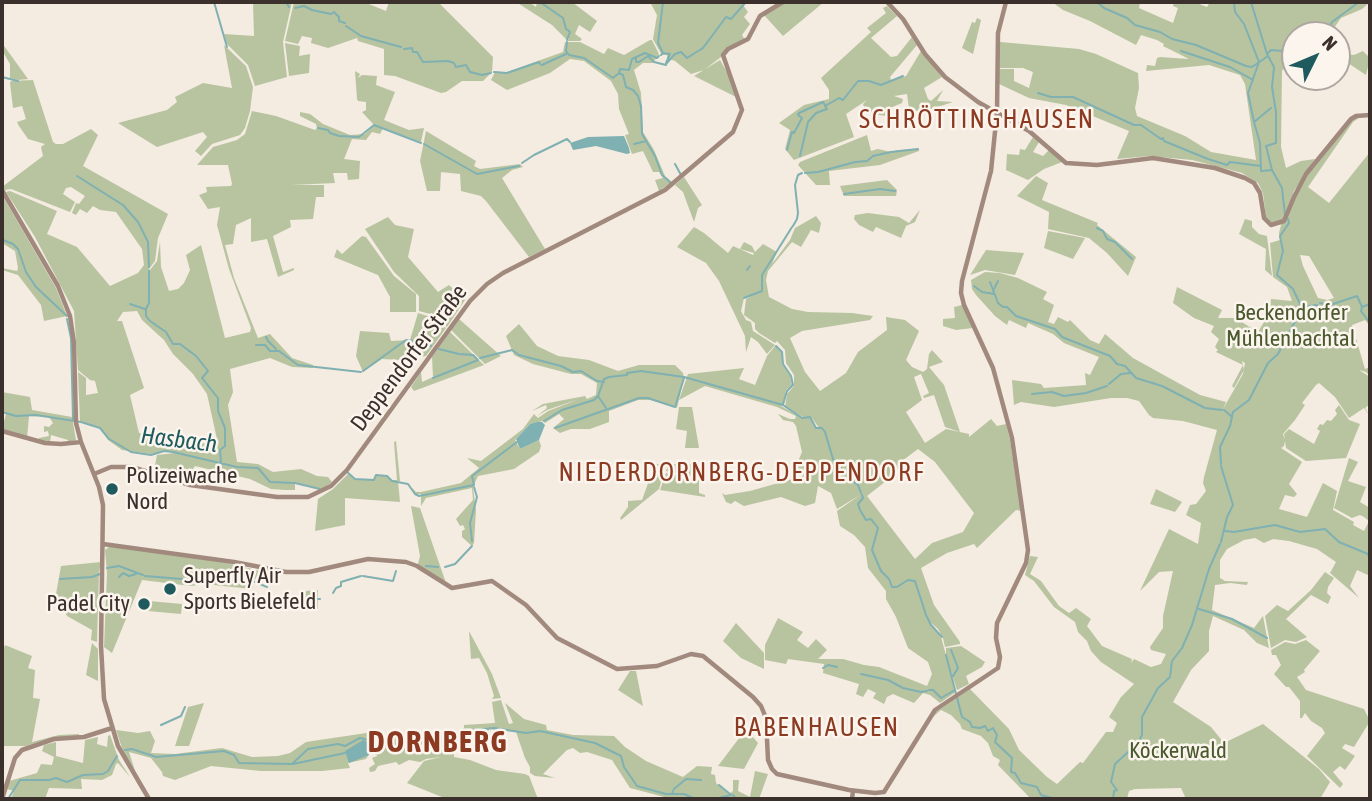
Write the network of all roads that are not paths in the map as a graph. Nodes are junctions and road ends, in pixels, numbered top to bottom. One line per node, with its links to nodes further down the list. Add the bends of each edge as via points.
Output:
1 (783, 2): 9 (main road, Deppendorfer Straße, via 760,16 748,39 723,55 741,110 734,131 665,190 487,284 331,486 316,494 289,498 190,485 132,467)
2 (887, 2): 4 (main road, via 945,77)
3 (1006, 2): 4 (main road, via 998,41)
4 (997, 112): 5 (main road, via 1071,164 1153,158 1206,165 1245,177 1259,190 1263,217 1274,226 1284,221 1306,174 1350,119); 12 (main road, via 990,174 961,293 993,368 1012,438 1027,556 1021,579 997,623 998,668 931,715 885,791)
5 (1370, 115)
6 (2, 190): 8 (main road, via 68,309)
7 (2, 431): 8 (main road, via 45,443)
8 (80, 442): 9 (main road)
9 (94, 474): 10 (main road, via 103,505)
10 (103, 544): 11 (main road, via 101,671); 12 (main road, via 286,572 309,572 363,560 406,562 452,588 492,581 526,605 554,635 613,668 704,656 761,706 773,771)
11 (111, 728): 13 (main road, via 26,748 15,758); 14 (main road)
12 (853, 791): 15 (main road)
13 (2, 799)
14 (149, 799)
15 (852, 799)

